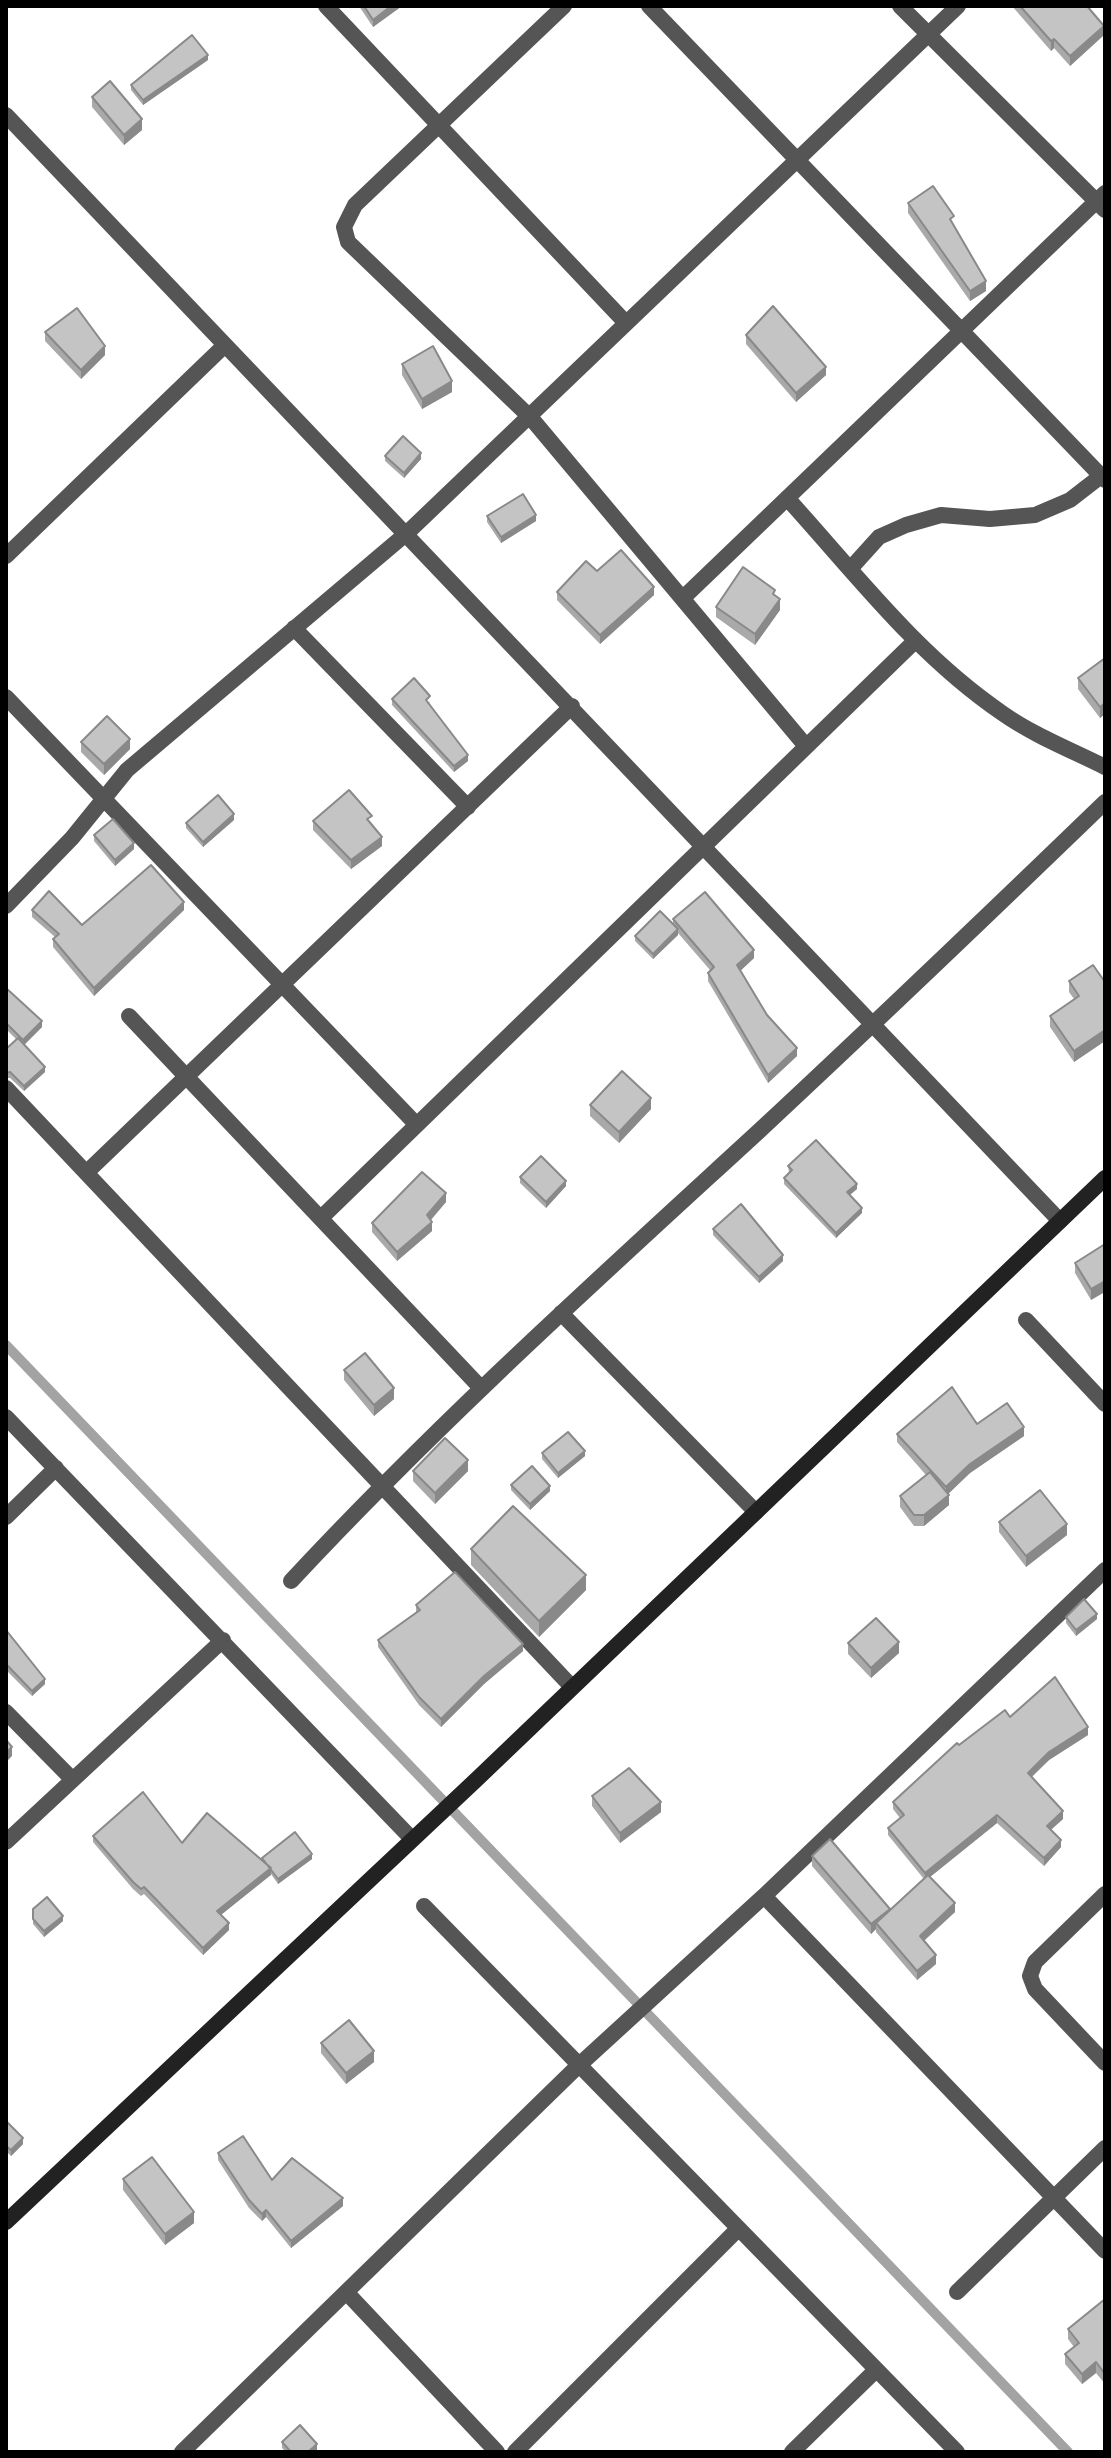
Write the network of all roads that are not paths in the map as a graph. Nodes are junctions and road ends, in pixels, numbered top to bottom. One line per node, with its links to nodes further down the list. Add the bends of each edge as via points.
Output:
1 (326, 6): 8 (street)
2 (564, 6): 8 (street)
3 (649, 6): 9 (street)
4 (900, 6): 6 (street)
5 (958, 6): 6 (street)
6 (929, 35): 9 (street); 10 (street)
7 (6, 115): 13 (street)
8 (442, 125): 11 (street); 14 (street, via 355,205 344,227 348,242)
9 (796, 161): 11 (street); 12 (street)
10 (1102, 201): 12 (street)
11 (626, 323): 14 (street)
12 (961, 331): 15 (street); 16 (street)
13 (225, 345): 17 (street); 18 (street)
14 (531, 418): 17 (street); 20 (street)
15 (1101, 471): 19 (street, via 1070,500 1035,515 941,515 906,525 879,537)
16 (787, 498): 19 (street); 20 (street)
17 (407, 533): 21 (street); 24 (street)
18 (6, 556)
19 (851, 568): 22 (street)
20 (683, 598): 25 (street)
21 (294, 628): 27 (street, via 153,747); 29 (street)
22 (914, 642): 25 (street); 26 (street, via 1005,715)
23 (6, 697): 27 (street)
24 (572, 706): 29 (street); 30 (street)
25 (805, 745): 30 (street)
26 (1105, 767)
27 (103, 797): 31 (street, via 72,838); 32 (street)
28 (1105, 802): 34 (street)
29 (468, 807): 32 (street)
30 (706, 847): 34 (street); 37 (street)
31 (6, 906)
32 (284, 987): 35 (street); 37 (street)
33 (129, 1016): 35 (street)
34 (872, 1027): 41 (street); 42 (street)
35 (188, 1078): 38 (street); 40 (street)
36 (6, 1088): 38 (street)
37 (415, 1123): 40 (street)
38 (87, 1172): 48 (street)
39 (1105, 1178): 41 (main road)
40 (322, 1217): 44 (street)
41 (1060, 1221): 49 (main road)
42 (561, 1313): 44 (street); 49 (street)
43 (1026, 1320): 45 (street)
44 (480, 1387): 48 (street)
45 (1105, 1404)
46 (6, 1417): 47 (street)
47 (56, 1468): 50 (street); 53 (street)
48 (381, 1484): 52 (street); 54 (street)
49 (756, 1512): 54 (main road)
50 (6, 1517)
51 (1105, 1570): 59 (street)
52 (291, 1581)
53 (223, 1640): 56 (street); 57 (street)
54 (571, 1686): 57 (main road)
55 (6, 1712): 56 (street)
56 (71, 1778): 58 (street)
57 (412, 1839): 66 (main road)
58 (6, 1842)
59 (764, 1896): 63 (street); 65 (street)
60 (1103, 1900): 62 (street, via 1035,1962 1030,1976 1035,1989)
61 (424, 1906): 63 (street)
62 (1105, 2063)
63 (577, 2067): 67 (street); 70 (street)
64 (1105, 2148): 65 (street)
65 (1054, 2197): 68 (street); 69 (street)
66 (6, 2222)
67 (737, 2230): 71 (street); 74 (street)
68 (1105, 2251)
69 (957, 2292)
70 (348, 2294): 72 (street); 73 (street)
71 (876, 2370): 75 (street); 76 (street)
72 (182, 2452)
73 (497, 2452)
74 (515, 2452)
75 (792, 2452)
76 (957, 2452)

